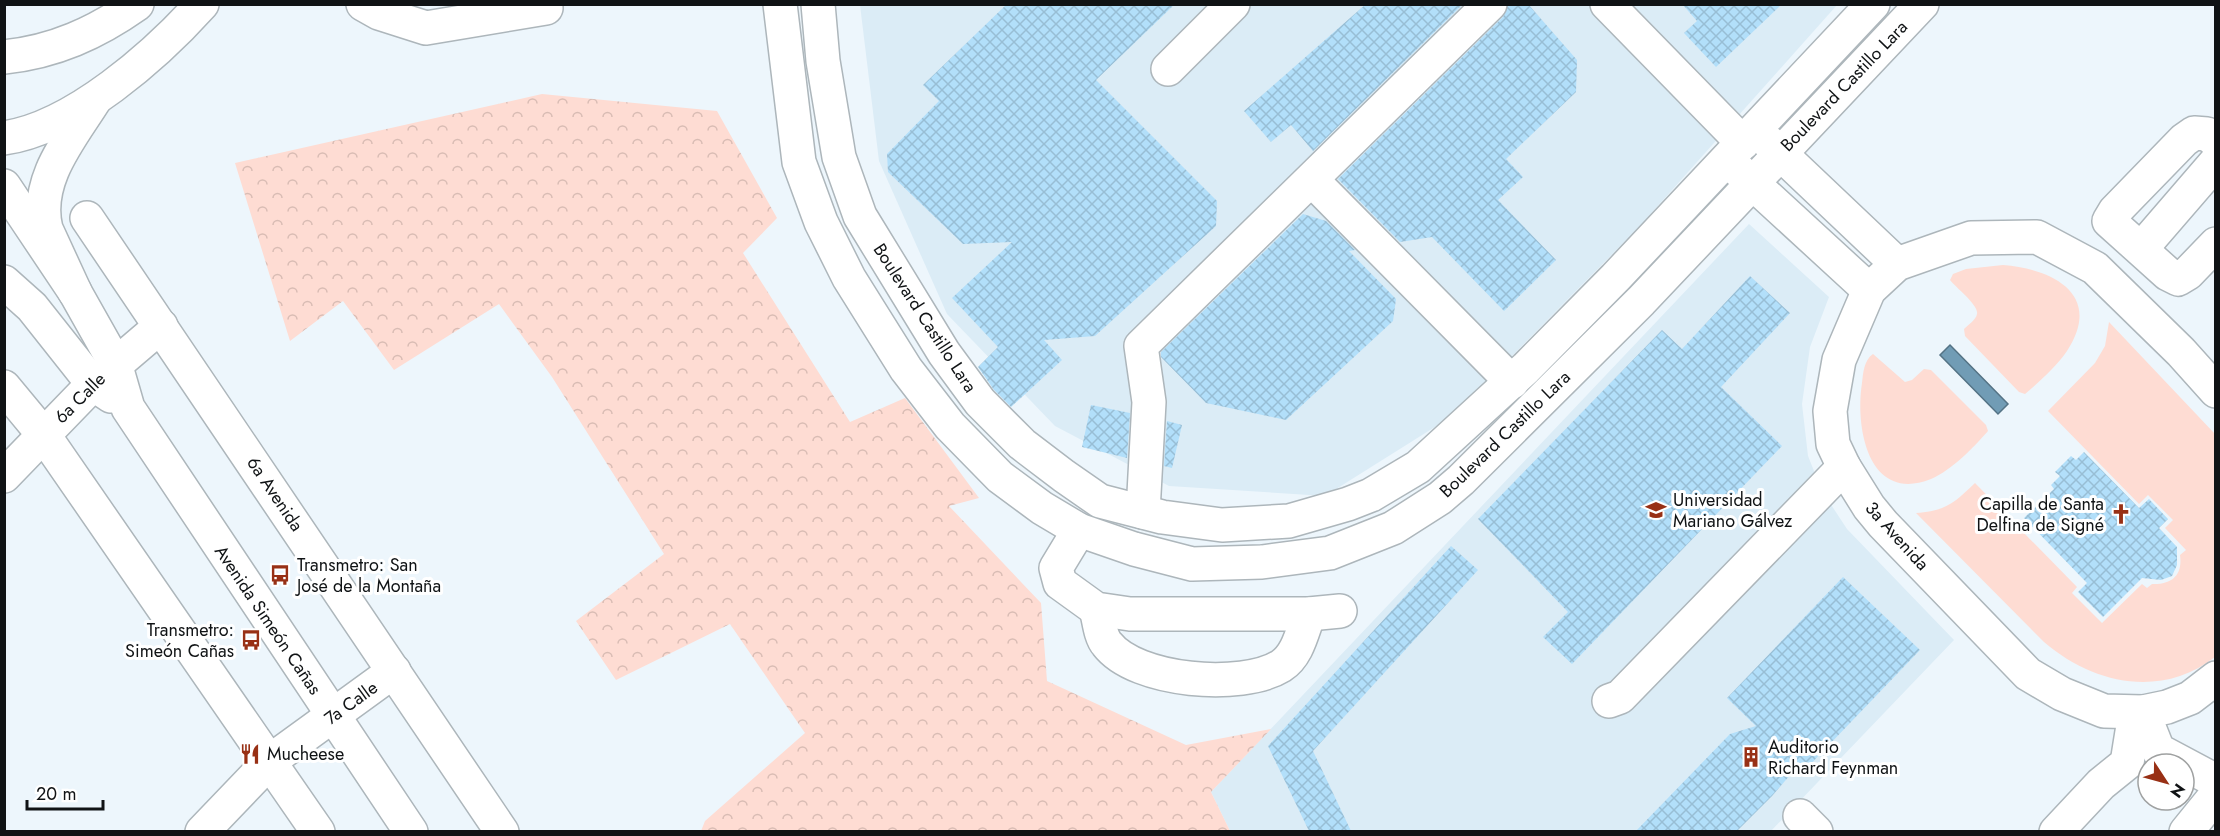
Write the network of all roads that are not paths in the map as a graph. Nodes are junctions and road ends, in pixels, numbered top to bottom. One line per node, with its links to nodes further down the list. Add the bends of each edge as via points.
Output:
1 (137, 4): 12 (main road, via 86,36 51,49)
2 (202, 4): 14 (main road, via 165,42)
3 (363, 4): 11 (main road, via 426,28)
4 (780, 4): 20 (main road, Boulevard Castillo Lara)
5 (818, 4): 19 (main road, Boulevard Castillo Lara)
6 (1233, 4): 13 (main road)
7 (1490, 4): 22 (main road)
8 (1607, 4): 17 (main road)
9 (1873, 4): 17 (main road, Boulevard Castillo Lara)
10 (1921, 5): 18 (main road, Boulevard Castillo Lara)
11 (546, 8)
12 (4, 57)
13 (1168, 69)
14 (97, 96): 15 (main road, via 45,126); 27 (main road, via 55,164 46,186 44,220)
15 (4, 138)
16 (2216, 141): 26 (main road, via 2207,134 2194,133 2115,211 2109,221)
17 (1742, 144): 18 (main road); 23 (main road); 29 (main road, Boulevard Castillo Lara)
18 (1779, 153): 23 (main road, Boulevard Castillo Lara); 28 (main road)
19 (839, 157): 20 (main road); 44 (main road, Boulevard Castillo Lara, via 860,216 944,352 981,402 1022,444)
20 (799, 162): 46 (main road, Boulevard Castillo Lara, via 821,222 849,278 906,369 950,426 1000,477)
21 (2216, 162): 26 (main road)
22 (1312, 180): 36 (main road); 47 (main road, via 1141,346 1149,402)
23 (1752, 183): 31 (main road); 33 (main road, Boulevard Castillo Lara)
24 (4, 186): 32 (main road, Avenida Simeón Cañas)
25 (2216, 244): 26 (main road, via 2178,279)
26 (2141, 249)
27 (57, 254): 32 (main road); 34 (main road, 6a Avenida, via 89,222)
28 (1897, 264): 31 (main road); 39 (main road, via 1971,238 2037,237 2096,268)
29 (1615, 278): 33 (main road); 36 (main road, Boulevard Castillo Lara)
30 (4, 282): 35 (main road, Avenida Simeón Cañas)
31 (1869, 290): 42 (main road, 3a Avenida, via 1839,360 1830,411 1833,444)
32 (75, 292): 35 (main road, Avenida Simeón Cañas)
33 (1641, 301): 38 (main road, Boulevard Castillo Lara)
34 (161, 326): 35 (main road, 6a Calle); 50 (main road, 6a Avenida)
35 (104, 374): 40 (main road, 6a Calle); 54 (main road, Avenida Simeón Cañas)
36 (1519, 375): 38 (main road); 41 (main road, Boulevard Castillo Lara)
37 (4, 387): 40 (main road)
38 (1552, 391): 45 (main road, Boulevard Castillo Lara)
39 (2216, 391)
40 (44, 434): 43 (main road, 6a Calle); 55 (main road)
41 (1418, 467): 45 (main road); 47 (main road, Boulevard Castillo Lara, via 1371,495 1289,521 1221,525)
42 (1844, 467): 52 (main road, via 1620,697); 53 (main road, 3a Avenida, via 1883,524 2028,674 2062,694 2104,711)
43 (4, 476)
44 (1064, 476): 46 (main road); 47 (main road, Boulevard Castillo Lara, via 1100,501)
45 (1440, 498): 48 (main road, Boulevard Castillo Lara, via 1393,528 1330,553 1262,562 1192,564)
46 (1042, 508): 48 (main road, Boulevard Castillo Lara)
47 (1143, 512)
48 (1079, 530): 49 (main road, via 1056,568 1060,582)
49 (1096, 609): 49 (main road, via 1130,614 1325,613 1294,654 1263,675 1195,679 1158,674 1122,657 1106,643)
50 (394, 671): 54 (main road, 7a Calle); 61 (main road, 6a Avenida)
51 (2214, 683): 53 (main road, via 2167,707)
52 (1609, 701)
53 (2131, 712): 56 (main road, via 2158,750); 62 (main road, via 2110,751 2101,784)
54 (332, 716): 55 (main road, 7a Calle); 60 (main road, Avenida Simeón Cañas)
55 (270, 760): 58 (main road, 7a Calle); 59 (main road)
56 (2216, 781)
57 (2216, 795): 63 (main road)
58 (202, 831)
59 (318, 831)
60 (411, 831)
61 (502, 831)
62 (2056, 831)
63 (2186, 831)

